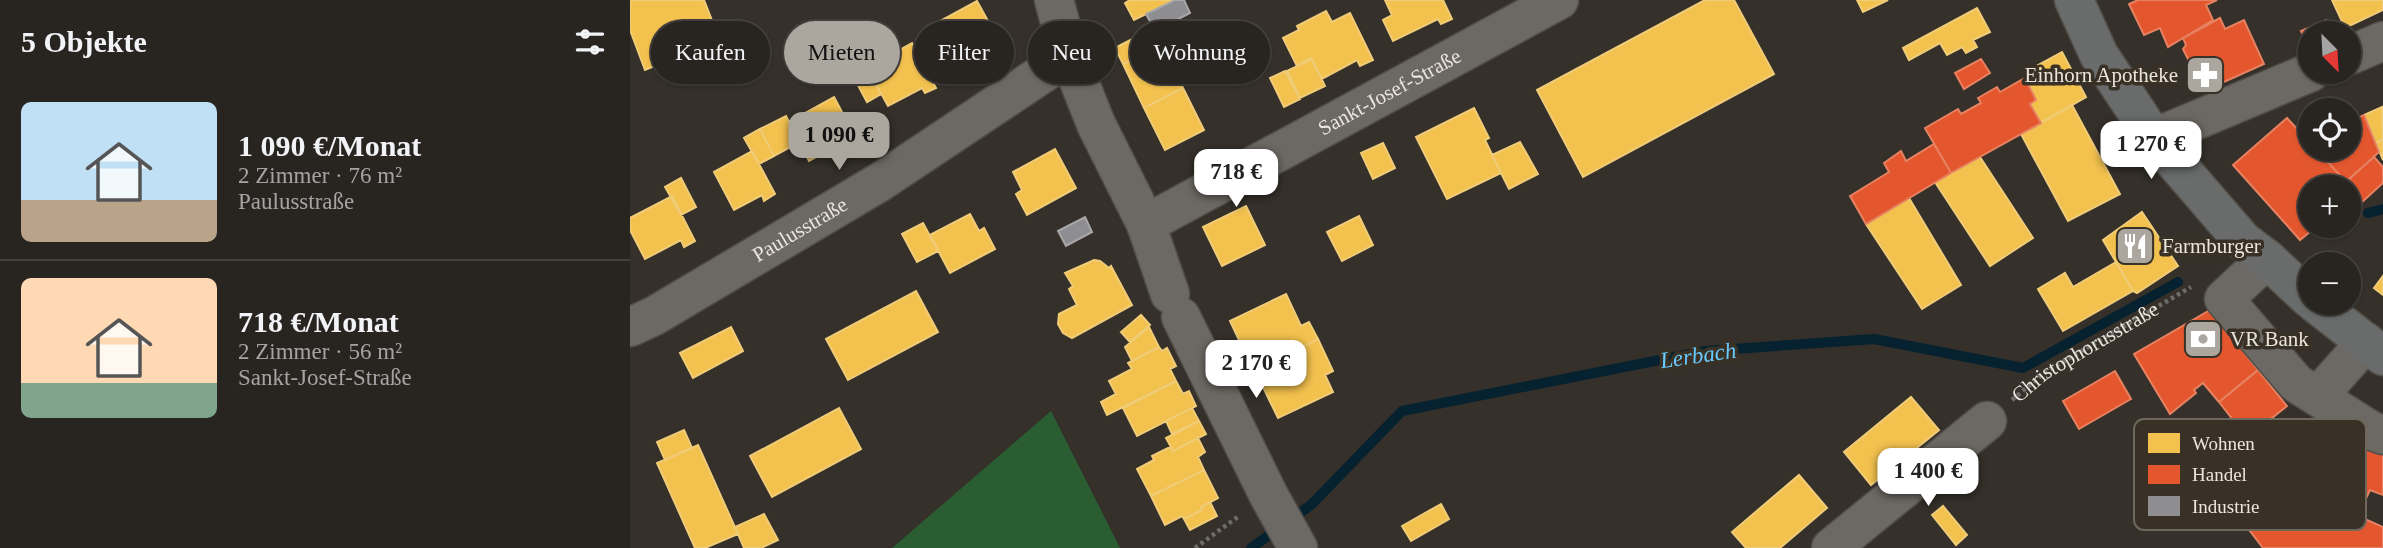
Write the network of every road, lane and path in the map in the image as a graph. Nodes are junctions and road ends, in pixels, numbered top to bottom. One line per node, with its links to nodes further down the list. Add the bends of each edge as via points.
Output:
1 (1054, 0): 4 (street)
2 (1559, 0): 11 (street, Sankt-Josef-Straße)
3 (2074, 0): 10 (main road, via 2099,55)
4 (1060, 21)
5 (2383, 41): 6 (street)
6 (2361, 50)
7 (2298, 77): 10 (street)
8 (1028, 83): 16 (street, Paulusstraße, via 880,182)
9 (1080, 84): 11 (street)
10 (2154, 138): 12 (main road, via 2243,241)
11 (1146, 224): 23 (street, via 1176,305)
12 (2267, 259): 14 (main road); 18 (street, via 2224,299 2296,383)
13 (2201, 278): 20 (path, Christophorusstraße, via 2044,373)
14 (2298, 288)
15 (2330, 315): 17 (main road)
16 (630, 327)
17 (2374, 349): 18 (street)
18 (2318, 396): 19 (street)
19 (2356, 419)
20 (1987, 421): 25 (street)
21 (2366, 425): 22 (street)
22 (2383, 435)
23 (1284, 524): 24 (path)
24 (1195, 548)
25 (1831, 548)

